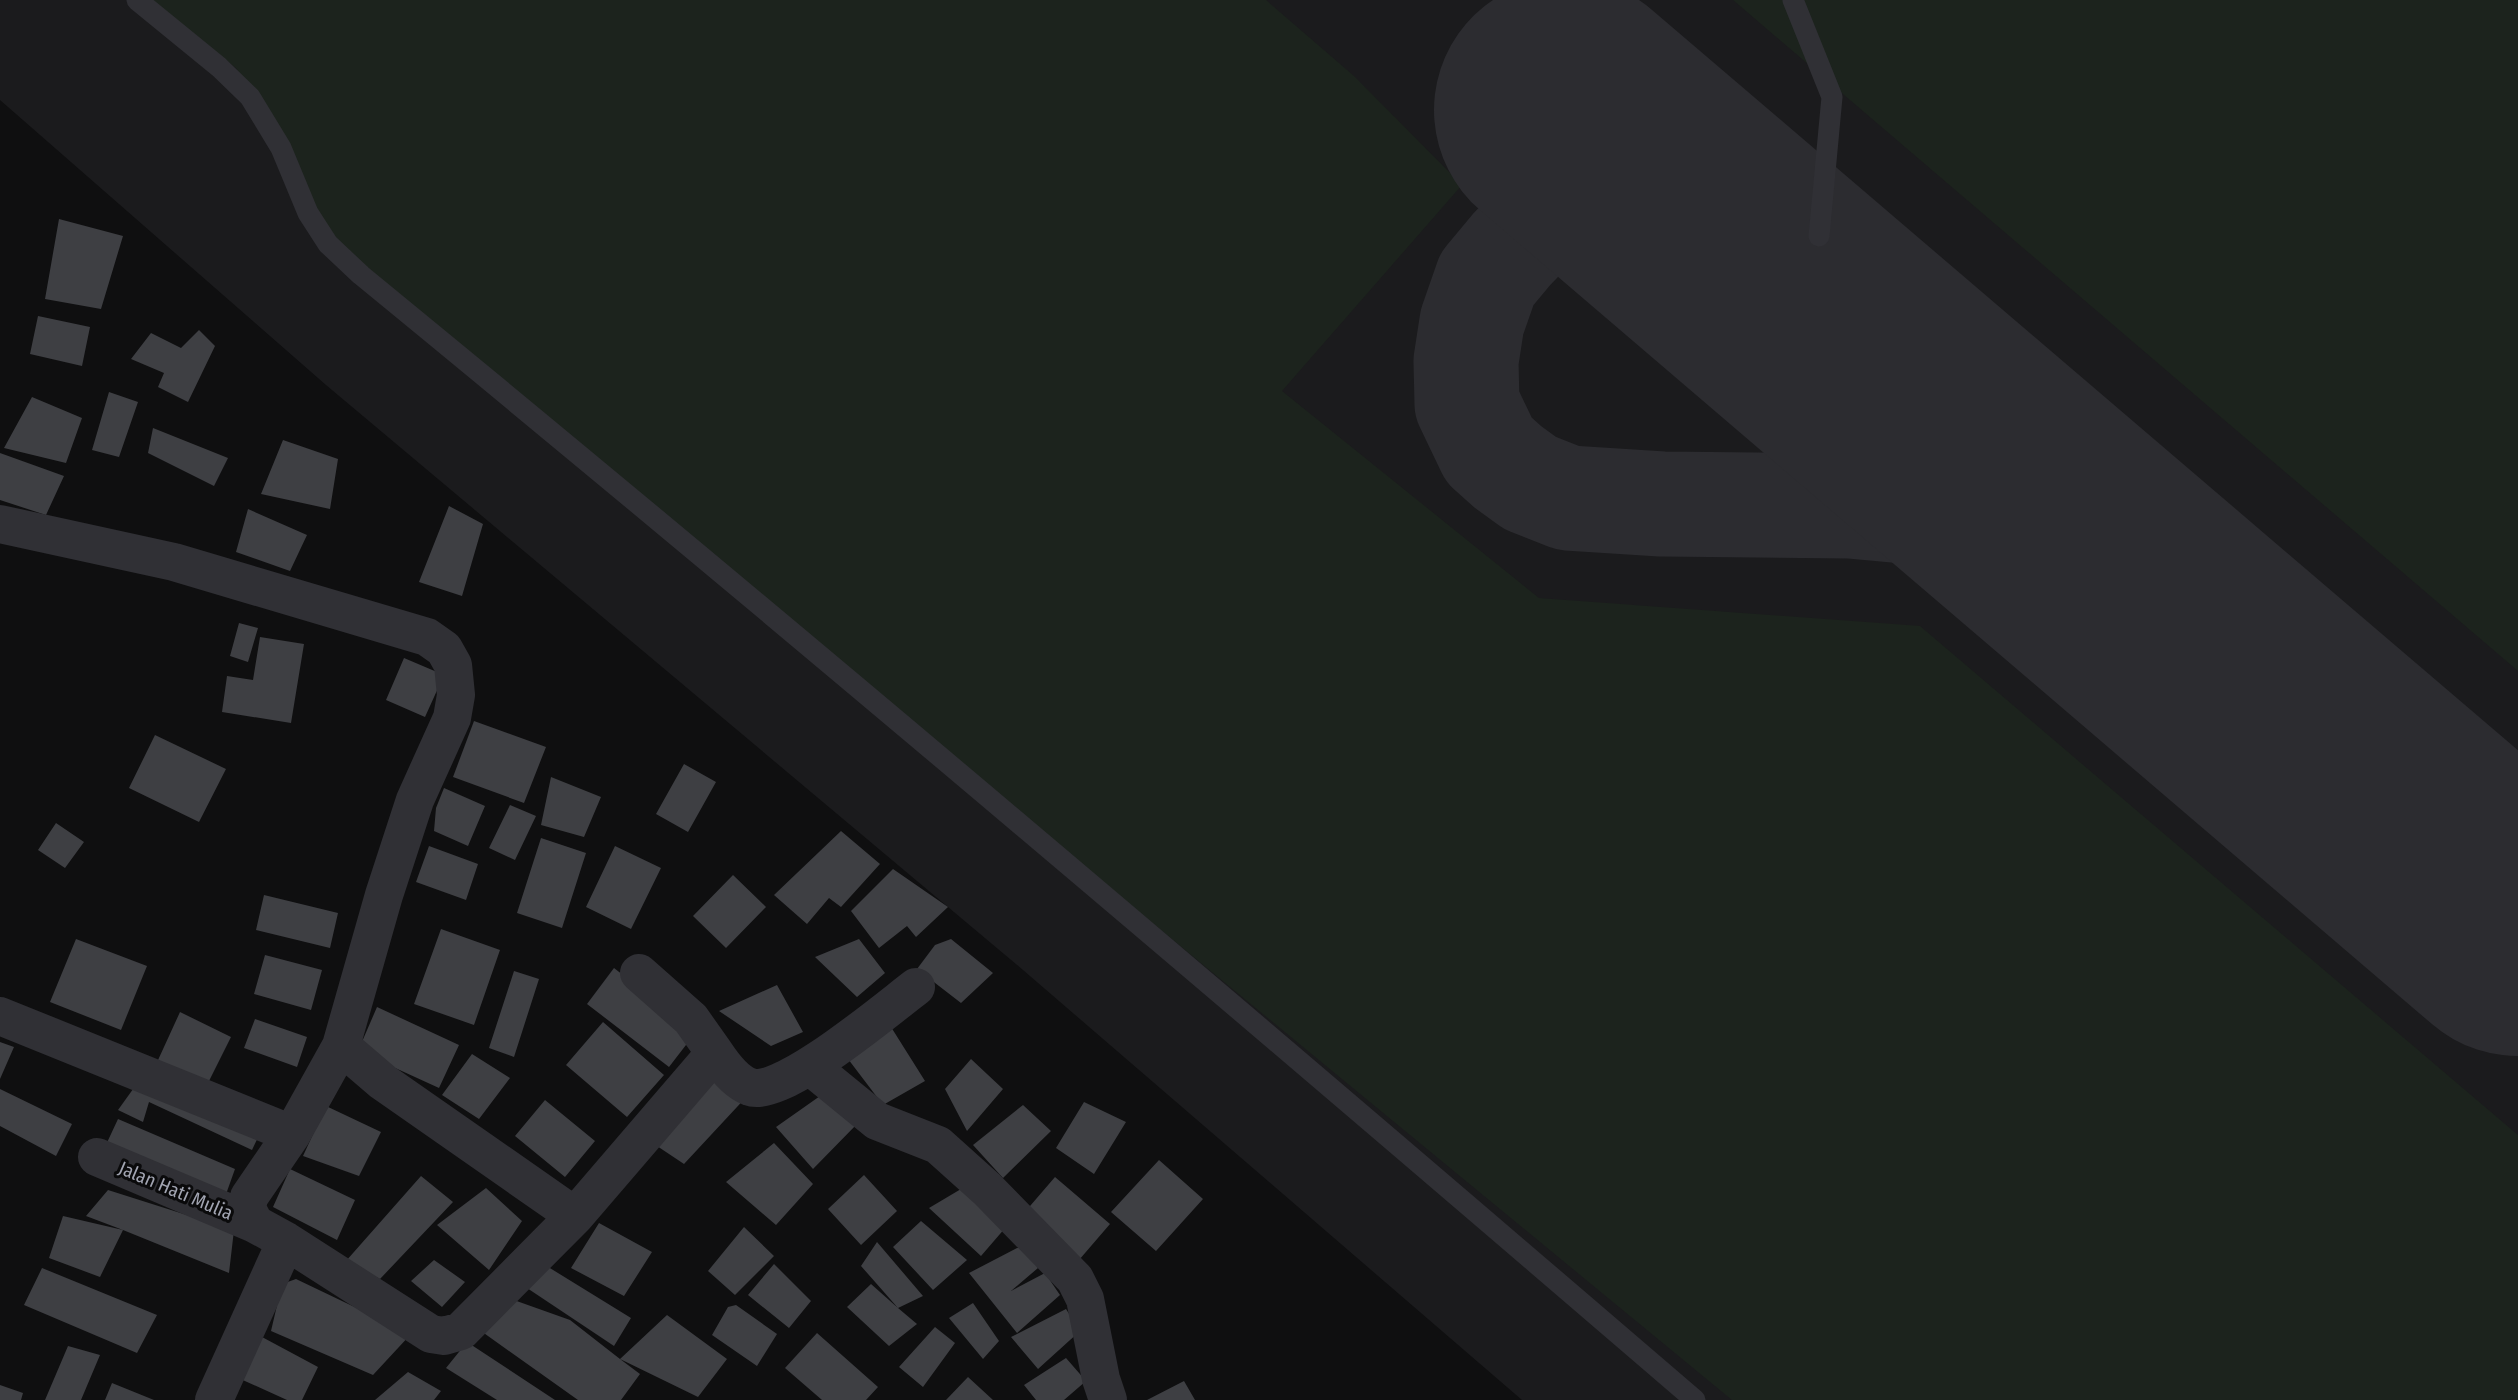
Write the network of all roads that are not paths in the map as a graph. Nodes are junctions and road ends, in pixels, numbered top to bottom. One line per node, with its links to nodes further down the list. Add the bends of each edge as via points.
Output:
1 (137, 0): 17 (lane, via 250,97 281,148 321,234 361,275 689,544)
2 (1793, 0): 3 (lane, via 1832,97)
3 (1819, 236)
4 (0, 524): 8 (street, via 174,562 427,638 444,649 453,665 456,695 452,718 415,800)
5 (639, 973): 9 (street, via 691,1018)
6 (916, 987): 10 (street)
7 (0, 1016): 11 (street)
8 (341, 1046): 11 (street); 13 (street, via 392,1088)
9 (715, 1053): 10 (street, via 751,1087 766,1087); 13 (street, Jalan Hati Mulia)
10 (811, 1067): 16 (street, via 877,1121 939,1145 1075,1279 1081,1287)
11 (292, 1134): 14 (street, via 249,1197 247,1209)
12 (97, 1157): 14 (street, Jalan Hati Mulia)
13 (575, 1216): 14 (street, Jalan Hati Mulia, via 461,1331 444,1336 430,1334)
14 (270, 1232): 15 (street)
15 (214, 1400)
16 (1108, 1400)
17 (1695, 1400)

